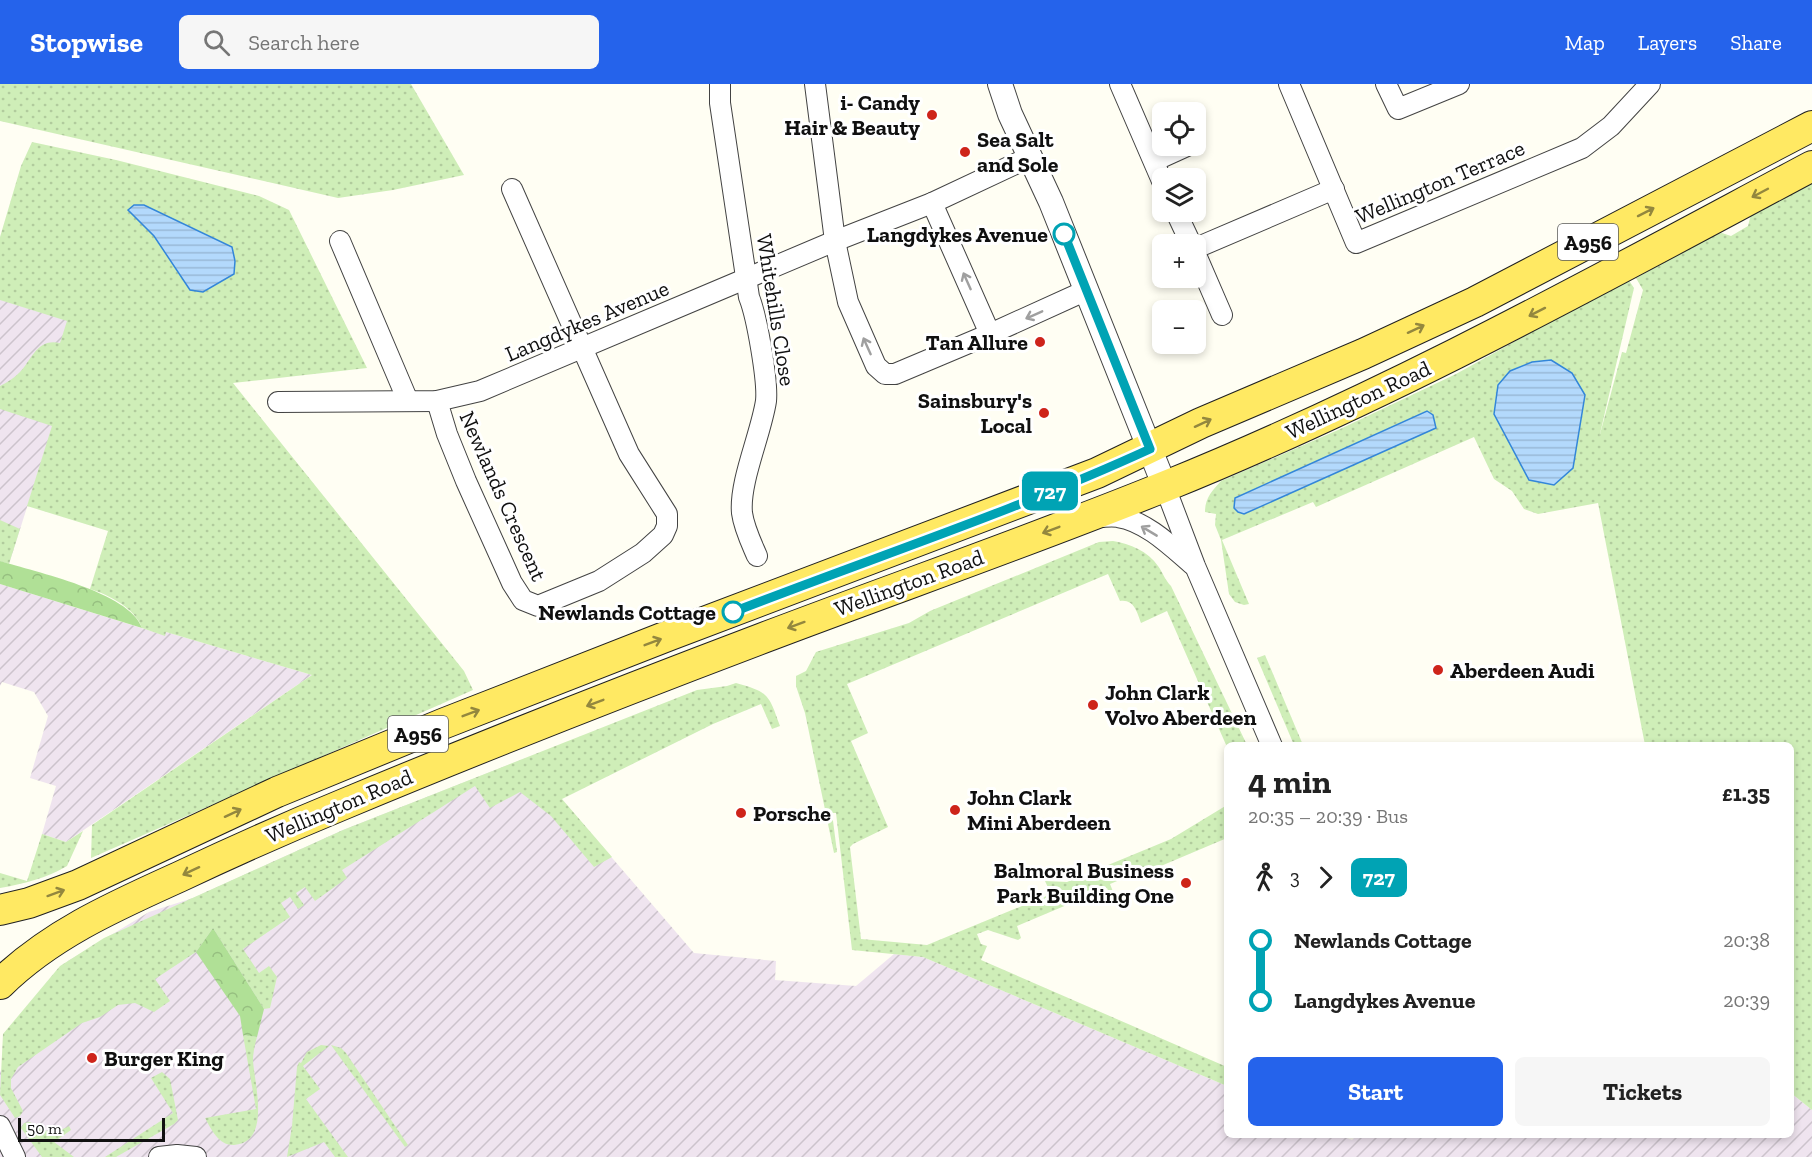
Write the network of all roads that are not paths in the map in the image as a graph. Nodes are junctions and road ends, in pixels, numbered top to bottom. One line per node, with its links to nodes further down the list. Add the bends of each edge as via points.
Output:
1 (815, 84): 18 (street)
2 (999, 84): 11 (street)
3 (1120, 84): 12 (street)
4 (1289, 84): 16 (street, Wellington Terrace)
5 (1386, 84): 6 (street, via 1398,110)
6 (1459, 84)
7 (1650, 84): 16 (street, Wellington Terrace, via 1611,126 1582,148 1356,243)
8 (720, 94): 22 (street, Whitehills Close)
9 (1812, 126): 30 (main road, Wellington Road / A956, one-way to 9, via 1475,302)
10 (1165, 156): 12 (street)
11 (1030, 157): 17 (street, Langdykes Avenue); 23 (street)
12 (1154, 161): 14 (street)
13 (1812, 166): 31 (main road, Wellington Road / A956, one-way to 31, via 1377,393)
14 (1157, 168)
15 (512, 189): 26 (street, Newlands Crescent)
16 (1334, 189): 20 (street)
17 (932, 202): 18 (street, Langdykes Avenue); 25 (street, one-way to 17)
18 (836, 240): 22 (street, Langdykes Avenue); 25 (street, one-way to 18, via 895,374 885,374 876,366 848,302)
19 (340, 241): 27 (street)
20 (1206, 244)
21 (1206, 278): 24 (street)
22 (747, 279): 26 (street, Langdykes Avenue); 33 (street, Whitehills Close, via 766,399 742,512)
23 (1087, 291): 25 (street, one-way to 25); 30 (street)
24 (1222, 315)
25 (990, 334)
26 (582, 349): 28 (street, Langdykes Avenue, via 480,392); 28 (street, Newlands Crescent, via 629,454 667,514 667,526 663,535 619,569 551,602 538,606 523,600 512,583 466,481)
27 (408, 401): 28 (street, Langdykes Avenue); 29 (street, Langdykes Avenue)
28 (437, 401)
29 (278, 402)
30 (1150, 449): 31 (street); 36 (main road, Wellington Road / A956, one-way to 30, via 78,885 277,792 446,723 996,513)
31 (1164, 487): 32 (main road, Wellington Road / A956); 34 (street)
32 (1087, 516): 34 (street, one-way to 32, via 1136,523 1120,517); 37 (main road, Wellington Road / A956, one-way to 37, via 740,646 276,832 83,923 35,953)
33 (757, 556)
34 (1195, 566): 35 (street)
35 (1270, 742)
36 (0, 910)
37 (0, 984)
38 (0, 1126): 39 (street)
39 (15, 1157)
40 (159, 1157): 41 (street)
41 (196, 1157)

